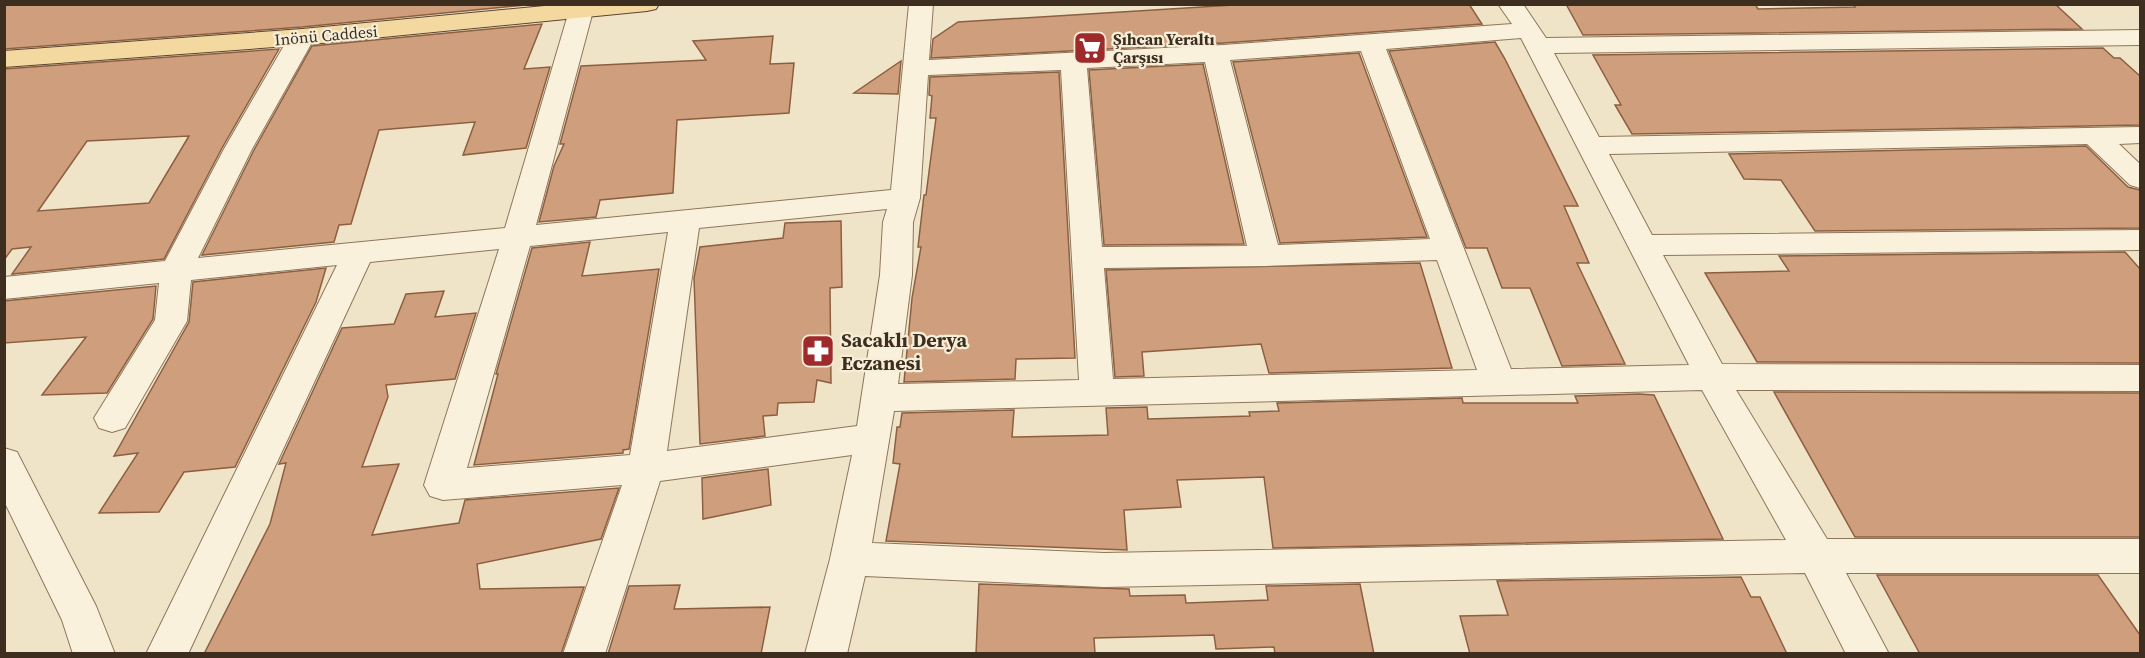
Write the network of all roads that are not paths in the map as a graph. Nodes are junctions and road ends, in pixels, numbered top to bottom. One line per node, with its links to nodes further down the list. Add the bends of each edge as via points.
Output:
1 (647, 4): 3 (main road, Inönü Caddesi)
2 (921, 4): 12 (street)
3 (581, 11): 5 (main road, Inönü Caddesi); 20 (street)
4 (1525, 27): 6 (street); 8 (street); 16 (street)
5 (302, 37): 7 (main road, via 224,33); 10 (main road, Inönü Caddesi); 13 (main road, via 184,64); 27 (street, via 238,149)
6 (2140, 37)
7 (4, 43)
8 (1371, 43): 9 (street); 23 (street)
9 (1216, 54): 11 (street); 25 (street)
10 (4, 59)
11 (1074, 63): 12 (street); 26 (street)
12 (917, 68): 18 (street)
13 (4, 77)
14 (2093, 135): 15 (street); 16 (street); 17 (street)
15 (2140, 135)
16 (1589, 146): 22 (street)
17 (2140, 178)
18 (905, 198): 19 (street); 33 (street, via 898,222 896,275)
19 (685, 220): 20 (street); 37 (street)
20 (517, 236): 24 (street); 37 (street, via 443,484)
21 (2140, 240): 22 (street)
22 (1642, 245): 29 (street)
23 (1448, 249): 25 (street); 31 (street)
24 (359, 252): 27 (street); 42 (street)
25 (1265, 256): 26 (street)
26 (1088, 258): 32 (street)
27 (176, 270): 28 (street); 34 (street, via 171,321)
28 (7, 291)
29 (1711, 377): 30 (street); 31 (street); 38 (street)
30 (2140, 378)
31 (1499, 383): 32 (street)
32 (1097, 394): 33 (street)
33 (878, 398): 35 (street)
34 (112, 418)
35 (873, 438): 37 (street); 40 (street)
36 (4, 462): 41 (street, via 82,619)
37 (646, 468): 43 (street)
38 (1816, 556): 39 (street); 40 (street, via 1104,570); 45 (street)
39 (2140, 556)
40 (850, 559): 44 (street)
41 (94, 654)
42 (166, 654)
43 (584, 654)
44 (826, 654)
45 (1868, 654)

